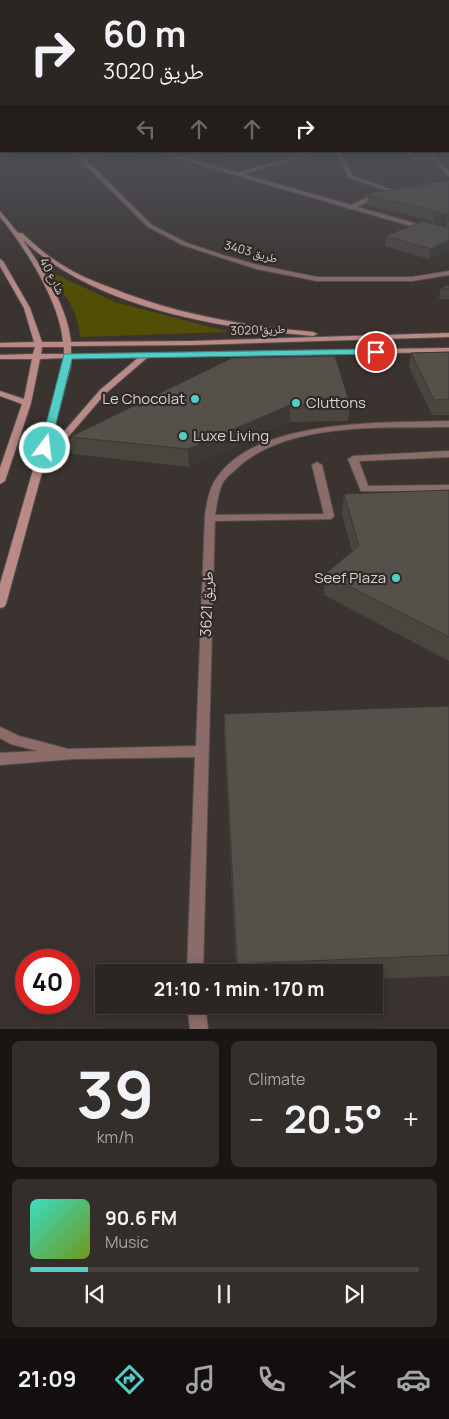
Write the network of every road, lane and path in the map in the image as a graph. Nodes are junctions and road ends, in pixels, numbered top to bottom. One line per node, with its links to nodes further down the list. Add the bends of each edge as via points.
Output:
1 (119, 195): 11 (street, طريق 3403, via 150,226 185,244 257,267 317,279 412,279)
2 (306, 195): 4 (street)
3 (381, 195): 4 (street)
4 (350, 208): 8 (street)
5 (0, 213): 7 (street, شارع 40)
6 (442, 227): 8 (street)
7 (14, 229): 13 (street, via 56,264 78,276 186,316 286,332); 15 (street, شارع 40, via 64,326)
8 (435, 230): 9 (street)
9 (449, 235)
10 (0, 260): 14 (street, via 27,308)
11 (449, 273)
12 (449, 335): 13 (street, طريق 3020)
13 (368, 338): 15 (street, طريق 3020)
14 (39, 345): 15 (street, طريق 3020); 16 (street, طريق 3020); 21 (street)
15 (68, 345): 18 (street, شارع 40)
16 (0, 346)
17 (449, 351): 19 (street, طريق 3020)
18 (68, 356): 19 (street, طريق 3020); 21 (street, طريق 3020); 26 (street, شارع 40)
19 (145, 356): 26 (street, via 108,386)
20 (0, 357): 21 (street, طريق 3020)
21 (36, 357): 23 (street)
22 (0, 394): 23 (street)
23 (27, 403): 28 (street)
24 (449, 424): 30 (street, طريق 3621, via 327,430 261,448 221,478 213,497)
25 (449, 454): 29 (street, via 353,459 364,489)
26 (41, 465): 31 (street, شارع 40)
27 (316, 465): 30 (street, via 327,518)
28 (0, 481)
29 (449, 488)
30 (210, 518): 33 (street, طريق 3621)
31 (0, 604)
32 (0, 732): 34 (street, via 16,740)
33 (201, 752): 34 (street); 36 (street, طريق 3621)
34 (73, 754): 35 (street)
35 (0, 759)
36 (195, 964)
37 (197, 1014): 38 (street)
38 (198, 1029)

